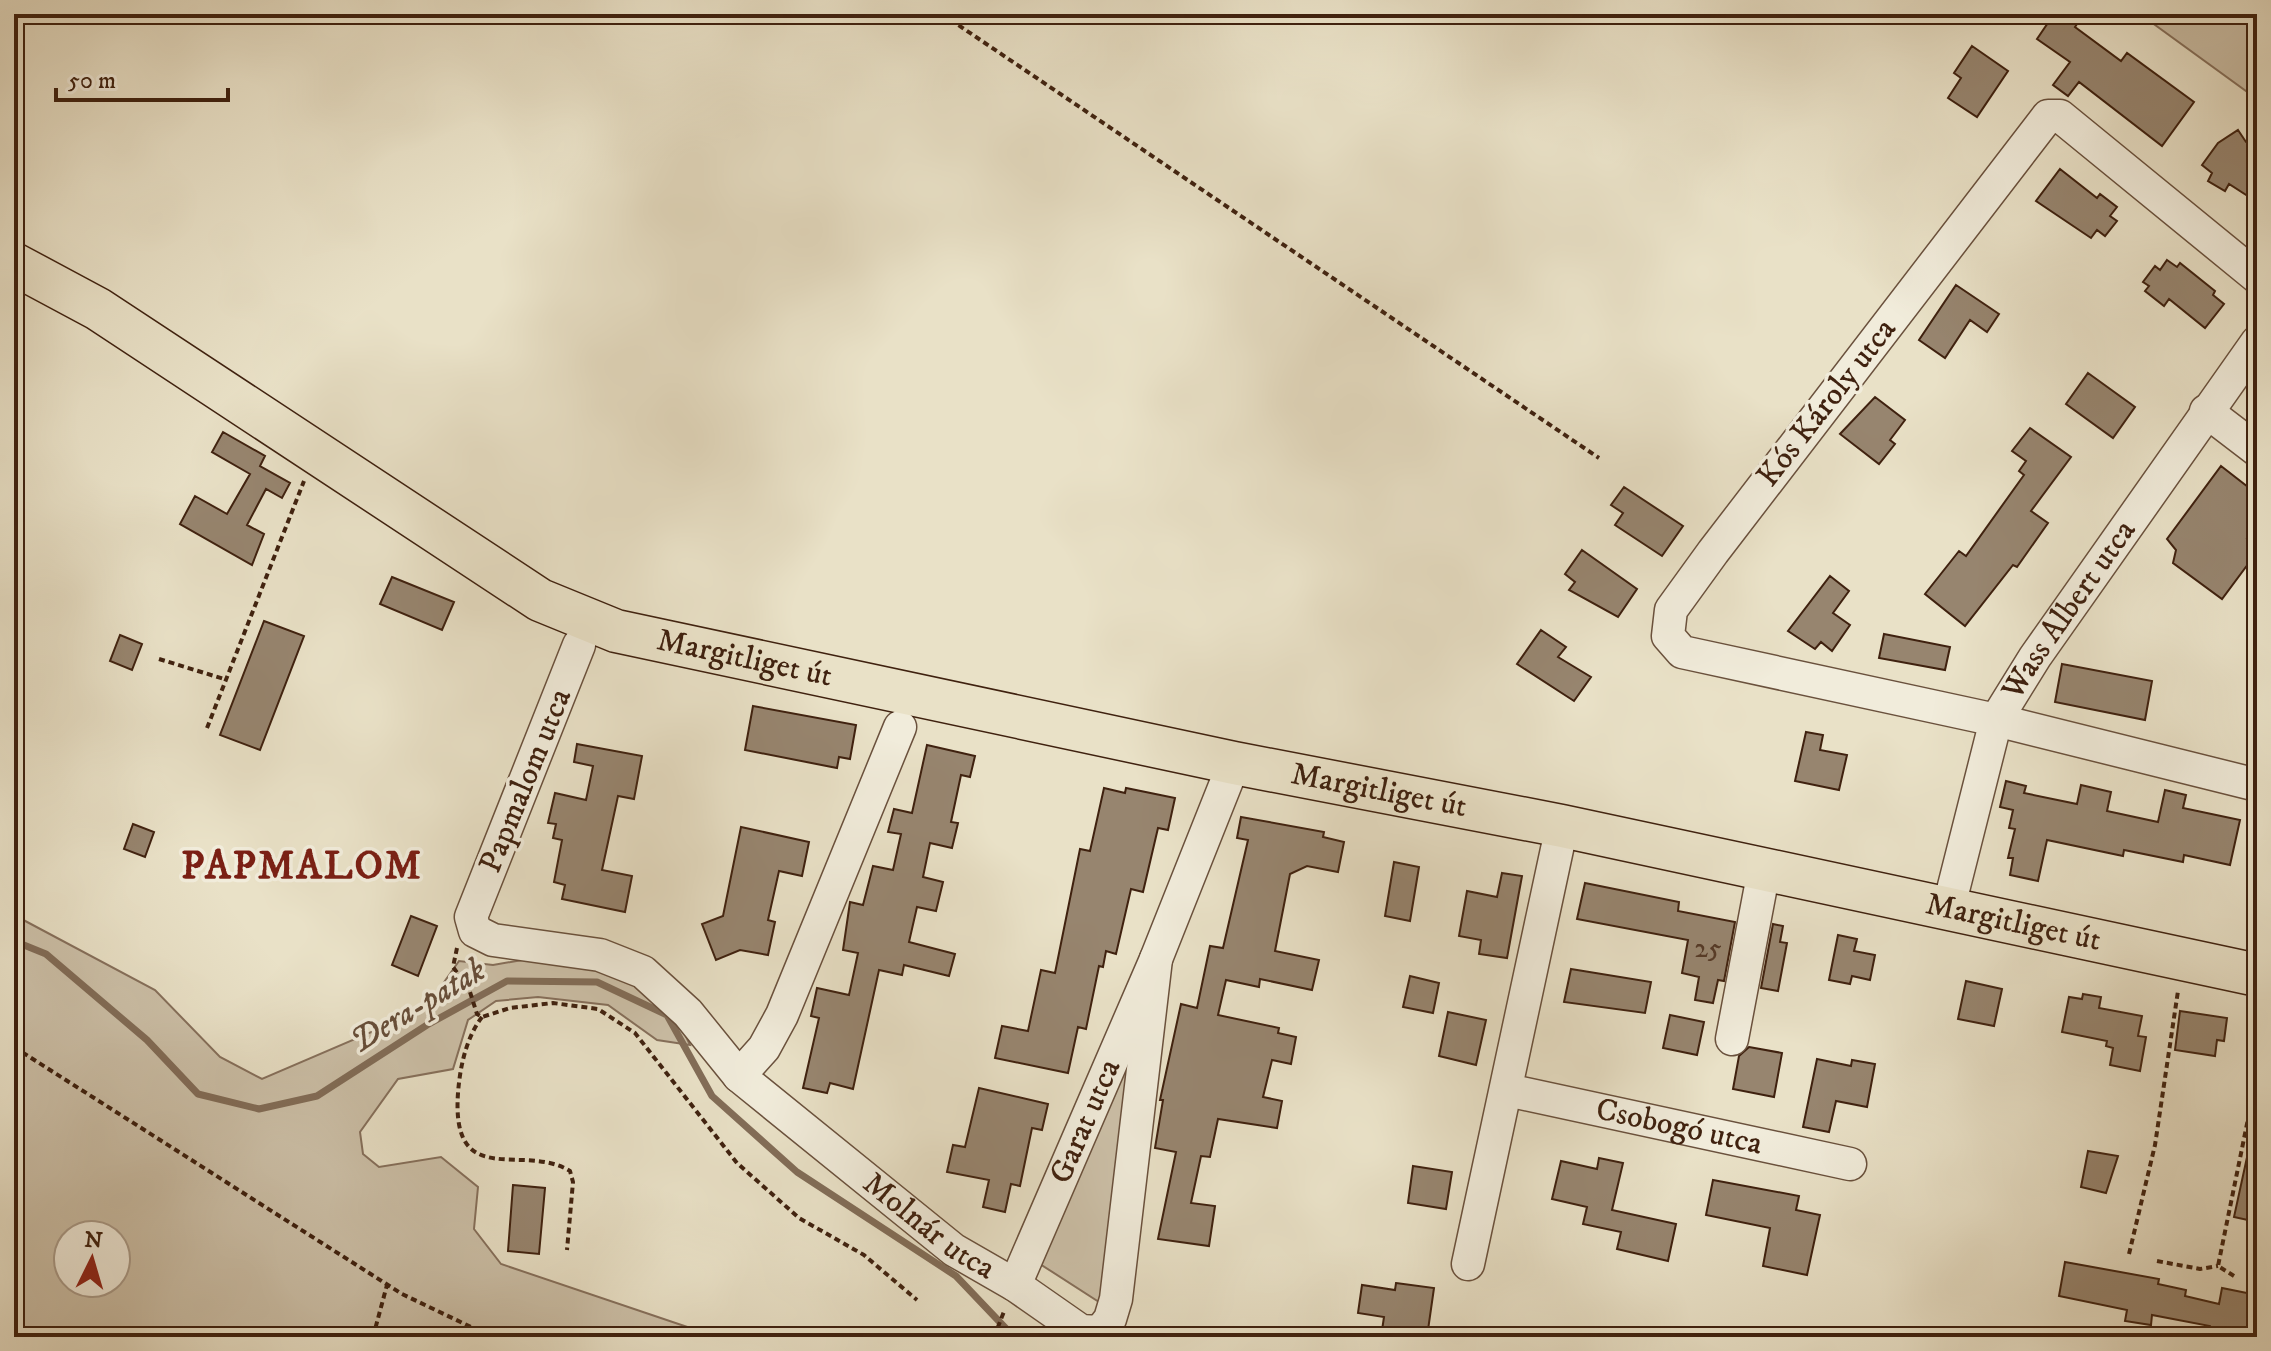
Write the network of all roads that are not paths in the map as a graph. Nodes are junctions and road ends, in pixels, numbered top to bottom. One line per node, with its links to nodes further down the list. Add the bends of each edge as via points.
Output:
1 (14, 264): 9 (main road, Margitliget út, via 98,309 540,600 616,631)
2 (2257, 277): 7 (street, Kós Károly utca, via 2060,116 2048,116 1671,610 1668,636 1682,652)
3 (2257, 342): 4 (street, Wass Albert utca)
4 (2206, 411): 5 (street); 7 (street, Wass Albert utca)
5 (2257, 450)
6 (579, 645): 14 (street, Papmalom utca)
7 (1996, 720): 10 (street); 13 (street, Wass Albert utca)
8 (900, 727): 18 (street, via 782,1015 764,1048)
9 (1234, 763): 11 (main road, Margitliget út); 15 (street, Garat utca)
10 (2257, 785)
11 (1562, 826): 12 (main road, Margitliget út); 19 (street)
12 (1764, 870): 13 (main road, Margitliget út); 17 (street)
13 (1948, 910): 16 (main road, Margitliget út)
14 (471, 917): 18 (street, Molnár utca, via 475,931 493,940 600,955 643,972 688,1013)
15 (1156, 959): 22 (street, Garat utca); 23 (street, Garat utca)
16 (2257, 975)
17 (1732, 1039)
18 (739, 1076): 22 (street, Molnár utca, via 954,1250)
19 (1507, 1090): 20 (street, Csobogó utca); 21 (street)
20 (1850, 1164)
21 (1468, 1264)
22 (1012, 1290): 23 (street, Molnár utca, via 1081,1331 1100,1332)
23 (1116, 1299)

